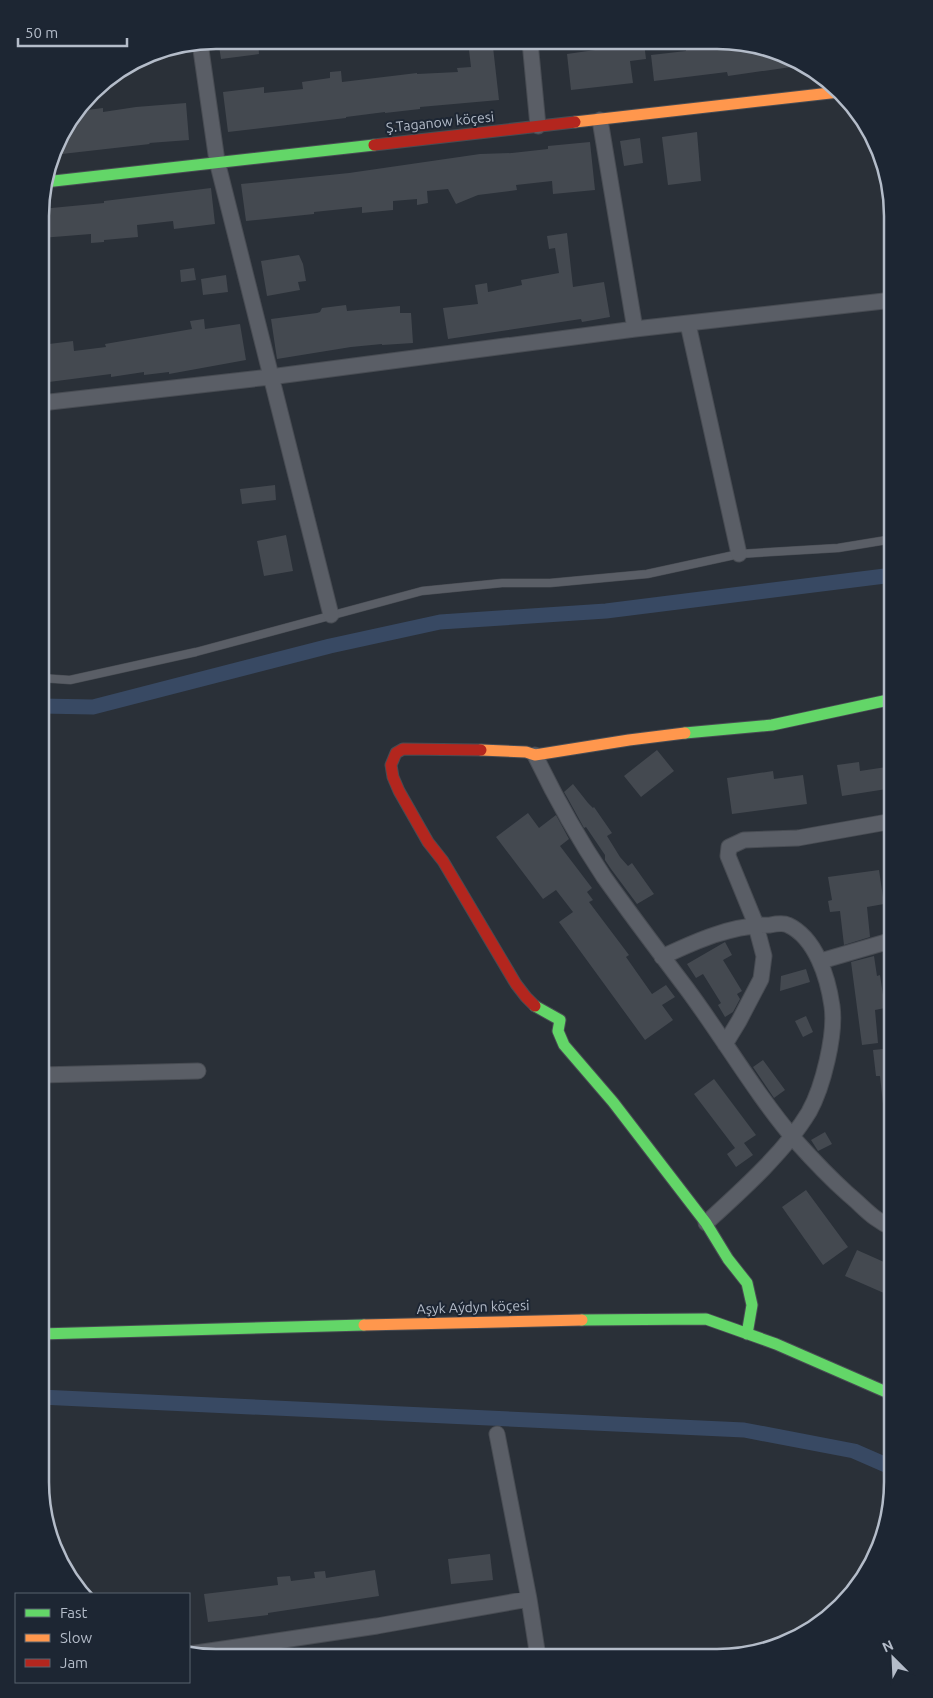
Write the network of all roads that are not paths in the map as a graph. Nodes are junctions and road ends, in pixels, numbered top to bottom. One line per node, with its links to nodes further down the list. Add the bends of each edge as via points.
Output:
1 (531, 49): 5 (street)
2 (201, 50): 6 (street)
3 (830, 93): 4 (street, Ş.Taganow köçesi)
4 (600, 120): 5 (street, Ş.Taganow köçesi); 10 (street)
5 (538, 126): 6 (street, Ş.Taganow köçesi)
6 (217, 162): 7 (street, Ş.Taganow köçesi); 11 (street)
7 (52, 181)
8 (884, 301): 9 (street)
9 (688, 324): 10 (street); 14 (street)
10 (636, 329): 11 (street)
11 (270, 377): 12 (street); 15 (street)
12 (49, 402)
13 (884, 541): 14 (lane, via 838,548)
14 (739, 554): 15 (lane, via 647,574 550,583 502,582 422,591)
15 (331, 615): 16 (lane, via 196,652 70,680)
16 (49, 679)
17 (884, 701): 18 (street, via 772,725 629,740)
18 (535, 755): 22 (street, via 558,802 598,867); 28 (street, via 500,750 403,749 396,754 391,765 393,777 428,842 444,861 525,998 536,1008 557,1016 560,1020 558,1031 564,1045 613,1102)
19 (884, 824): 20 (street, via 798,838 744,840 729,847 728,856)
20 (756, 925): 22 (street, via 726,930); 23 (street, via 787,924 804,936); 24 (street, via 764,956 761,979)
21 (884, 942): 23 (street)
22 (662, 957): 24 (street)
23 (821, 960): 27 (street, via 832,1006 830,1042 822,1081 810,1111)
24 (725, 1044): 27 (street)
25 (198, 1071): 26 (street)
26 (49, 1075)
27 (792, 1136): 28 (street); 29 (street, via 869,1215)
28 (706, 1223): 31 (street, via 747,1283 752,1305)
29 (884, 1223)
30 (49, 1334): 31 (street, Aşyk Aýdyn köçesi, via 706,1319)
31 (747, 1334): 32 (street, Aşyk Aýdyn köçesi)
32 (884, 1390)
33 (497, 1434): 34 (street)
34 (529, 1599): 35 (street); 36 (street)
35 (223, 1649)
36 (537, 1649)

